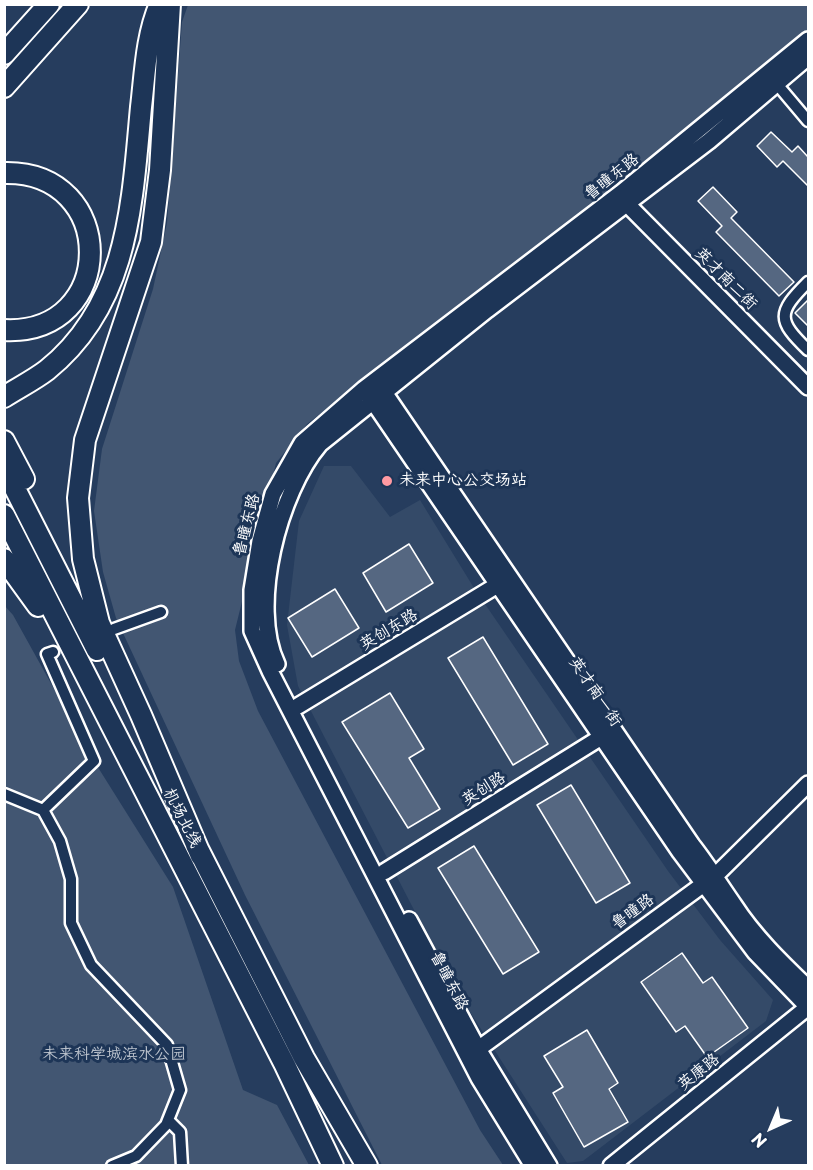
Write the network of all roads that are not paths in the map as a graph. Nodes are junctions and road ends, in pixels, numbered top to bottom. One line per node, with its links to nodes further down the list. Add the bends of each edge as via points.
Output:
1 (49, 4): 6 (highway)
2 (78, 4): 9 (highway)
3 (160, 4): 18 (highway, via 145,69 137,160 123,250 84,330 47,369)
4 (170, 4): 25 (highway, via 160,170 151,242 85,440 78,498 83,558)
5 (808, 40): 12 (main road, 鲁瞳东路)
6 (4, 54)
7 (808, 57): 8 (main road, 鲁瞳东路)
8 (776, 83): 10 (street); 12 (main road, 鲁瞳东路, via 708,141)
9 (4, 87)
10 (808, 121)
11 (4, 173): 14 (highway, via 48,181 65,194 82,212 92,256 82,290 70,306 54,319)
12 (624, 199): 16 (main road, 英才南二街); 17 (main road, 鲁瞳东路)
13 (808, 282): 15 (street, via 788,302 784,324)
14 (14, 330)
15 (808, 350)
16 (808, 387)
17 (375, 391): 23 (main road, 英才南一街); 27 (main road, 鲁瞳东路, via 320,444 287,497 265,610 272,653); 35 (main road, 英才南一街, via 692,844); 38 (main road, 鲁瞳东路, via 302,443 273,494 252,590 252,631)
18 (4, 397)
19 (4, 441): 25 (highway)
20 (4, 467): 33 (highway, 机场北线)
21 (4, 515): 28 (highway, 机场北线)
22 (4, 559): 28 (highway, via 23,582)
23 (499, 584): 27 (main road, 英创东路); 29 (main road, 英才南一街)
24 (161, 612): 25 (street)
25 (106, 626): 33 (highway)
26 (53, 651): 32 (street, via 47,654 94,761)
27 (298, 706): 34 (main road, 鲁瞳东路)
28 (103, 708): 42 (highway, 机场北线)
29 (603, 736): 34 (main road, 英创路); 35 (main road, 英才南一街)
30 (808, 784): 35 (main road, 鲁瞳路)
31 (4, 794): 32 (street)
32 (43, 810): 39 (street, via 60,841 71,879 71,923 91,965 166,1045 180,1090)
33 (201, 856): 43 (highway, 机场北线, via 304,1058)
34 (384, 872): 38 (main road, 鲁瞳东路)
35 (710, 879): 36 (main road, 英才南一街); 37 (main road, 英才南一街, via 755,952); 38 (main road, 鲁瞳路)
36 (808, 988)
37 (808, 1007): 46 (main road, 英康路)
38 (473, 1053): 44 (main road, 鲁瞳东路); 45 (main road, 鲁瞳东路)
39 (168, 1120): 40 (street, via 136,1156); 41 (street, via 180,1132)
40 (112, 1166)
41 (182, 1166)
42 (333, 1166)
43 (367, 1166)
44 (533, 1166)
45 (549, 1166)
46 (611, 1166)

